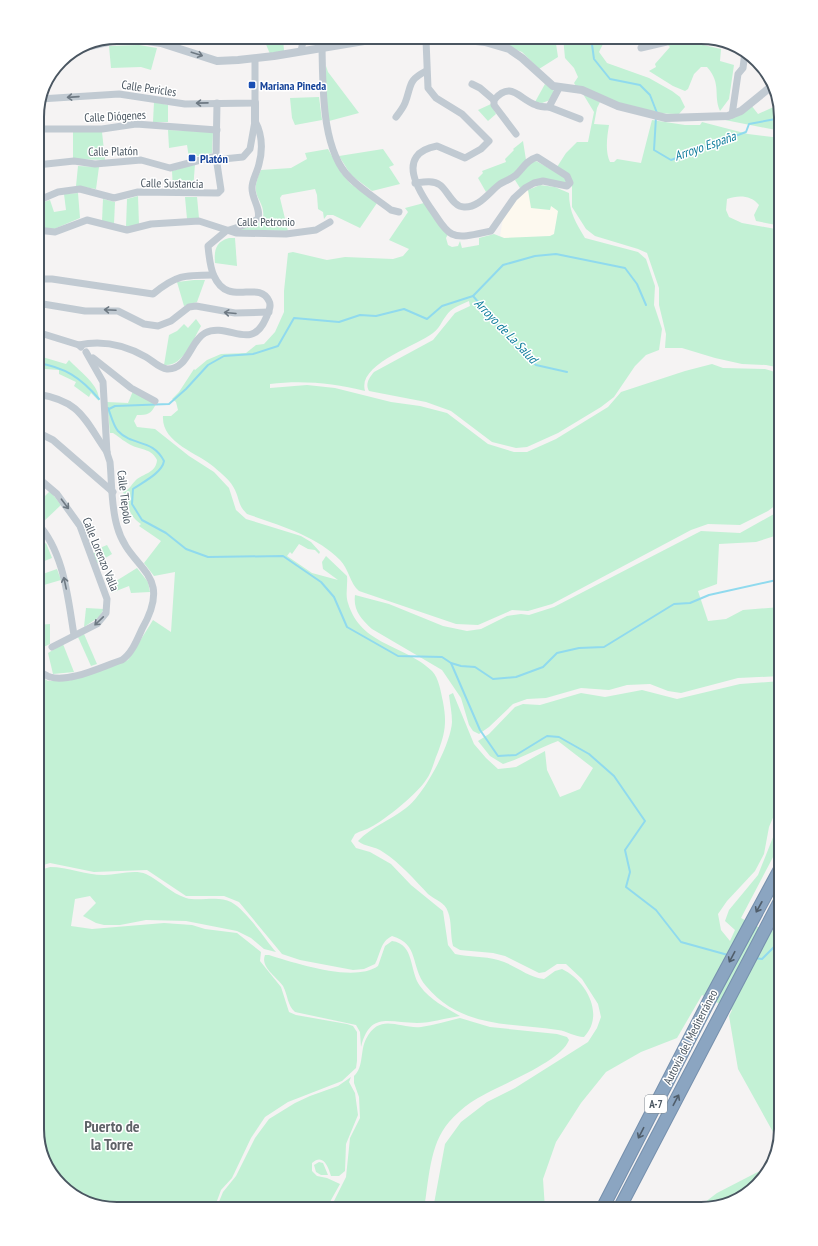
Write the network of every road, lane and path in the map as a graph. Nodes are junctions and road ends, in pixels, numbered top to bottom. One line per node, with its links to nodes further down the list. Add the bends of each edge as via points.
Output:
1 (164, 44): 11 (street, one-way to 11, via 217,60)
2 (302, 44): 9 (street)
3 (346, 44): 7 (street)
4 (426, 44): 12 (street)
5 (492, 44): 14 (street, via 509,49 553,86)
6 (658, 44): 8 (street)
7 (322, 48): 9 (street); 32 (street, via 323,103 335,155 349,177 391,210)
8 (641, 48)
9 (301, 51): 11 (street)
10 (744, 58): 21 (street, via 743,68 738,74)
11 (255, 59): 19 (street)
12 (426, 70): 22 (street, via 408,86 405,104); 30 (street, via 428,88 436,98 462,114 489,142 465,158 437,146 422,152 417,157 413,169)
13 (472, 84): 17 (street)
14 (559, 88): 20 (street); 21 (street, via 582,90 618,106 666,118)
15 (768, 88): 21 (street)
16 (46, 99): 18 (street, Calle Pericles, one-way to 16, via 185,104 119,94)
17 (494, 100): 20 (street, via 506,91 511,91 536,105); 27 (street, via 494,105)
18 (216, 103): 19 (street, Calle Pericles); 26 (street, Calle Sustancia)
19 (255, 103): 24 (street)
20 (549, 107): 23 (street)
21 (732, 115)
22 (396, 117)
23 (580, 119)
24 (255, 121): 28 (street, Calle Platón, via 248,154 236,159); 35 (street, via 260,131 261,148 252,190 258,209 258,219)
25 (44, 129): 26 (street, Calle Diógenes, via 102,129 136,124)
26 (217, 130): 28 (street, Calle Sustancia)
27 (516, 134)
28 (216, 157): 29 (street, Calle Platón, via 170,168 141,160); 31 (street, Calle Sustancia, via 221,190 214,195 138,192 114,198 80,189 58,192)
29 (44, 164)
30 (415, 183): 30 (street, via 439,184 456,204 463,207 472,206 514,176 531,159 537,157 567,176 570,182 567,186 543,181 534,183 514,198 491,231 464,236 453,235 445,229)
31 (44, 197)
32 (399, 212)
33 (330, 222): 35 (street, Calle Petronio, via 316,230 300,233)
34 (44, 231): 35 (street, Calle Petronio, via 55,232 87,220 127,230 151,224 199,221)
35 (226, 231): 36 (street, via 208,246)
36 (213, 275): 37 (street, via 187,275 176,278 152,294); 39 (street, via 220,287 229,293 264,294 270,301)
37 (44, 279)
38 (44, 304): 39 (street, one-way to 38, via 235,313 196,306 189,307 171,321 158,326 144,324 118,310 86,311)
39 (269, 312): 41 (street, via 257,333 206,333 199,338 183,361 173,368 162,368 140,354 111,344 95,342)
40 (44, 334): 41 (street)
41 (79, 345): 42 (street)
42 (86, 352): 44 (street, via 131,388); 46 (street, Calle Tiepolo, via 103,382)
43 (44, 396): 46 (street, via 61,400 83,415)
44 (155, 401)
45 (44, 436): 48 (street, via 53,440)
46 (107, 452): 48 (street, Calle Tiepolo)
47 (44, 483): 50 (street, Calle Lorenzo Valla, one-way to 50, via 57,494 75,518 106,594 107,605 102,619)
48 (113, 492): 52 (street, Calle Tiepolo, via 116,526 121,540 151,580 153,600 149,617 129,654 122,660 72,677 60,679)
49 (44, 533): 50 (street, one-way to 49, via 65,579)
50 (74, 636): 51 (street, Calle Lorenzo Valla)
51 (52, 647)
52 (44, 674)
53 (774, 880): 55 (highway, Autovía del Mediterráneo / A-7, one-way to 55)
54 (774, 913): 56 (highway, Autovía del Mediterráneo / A-7, one-way to 54)
55 (606, 1202)
56 (623, 1202)

